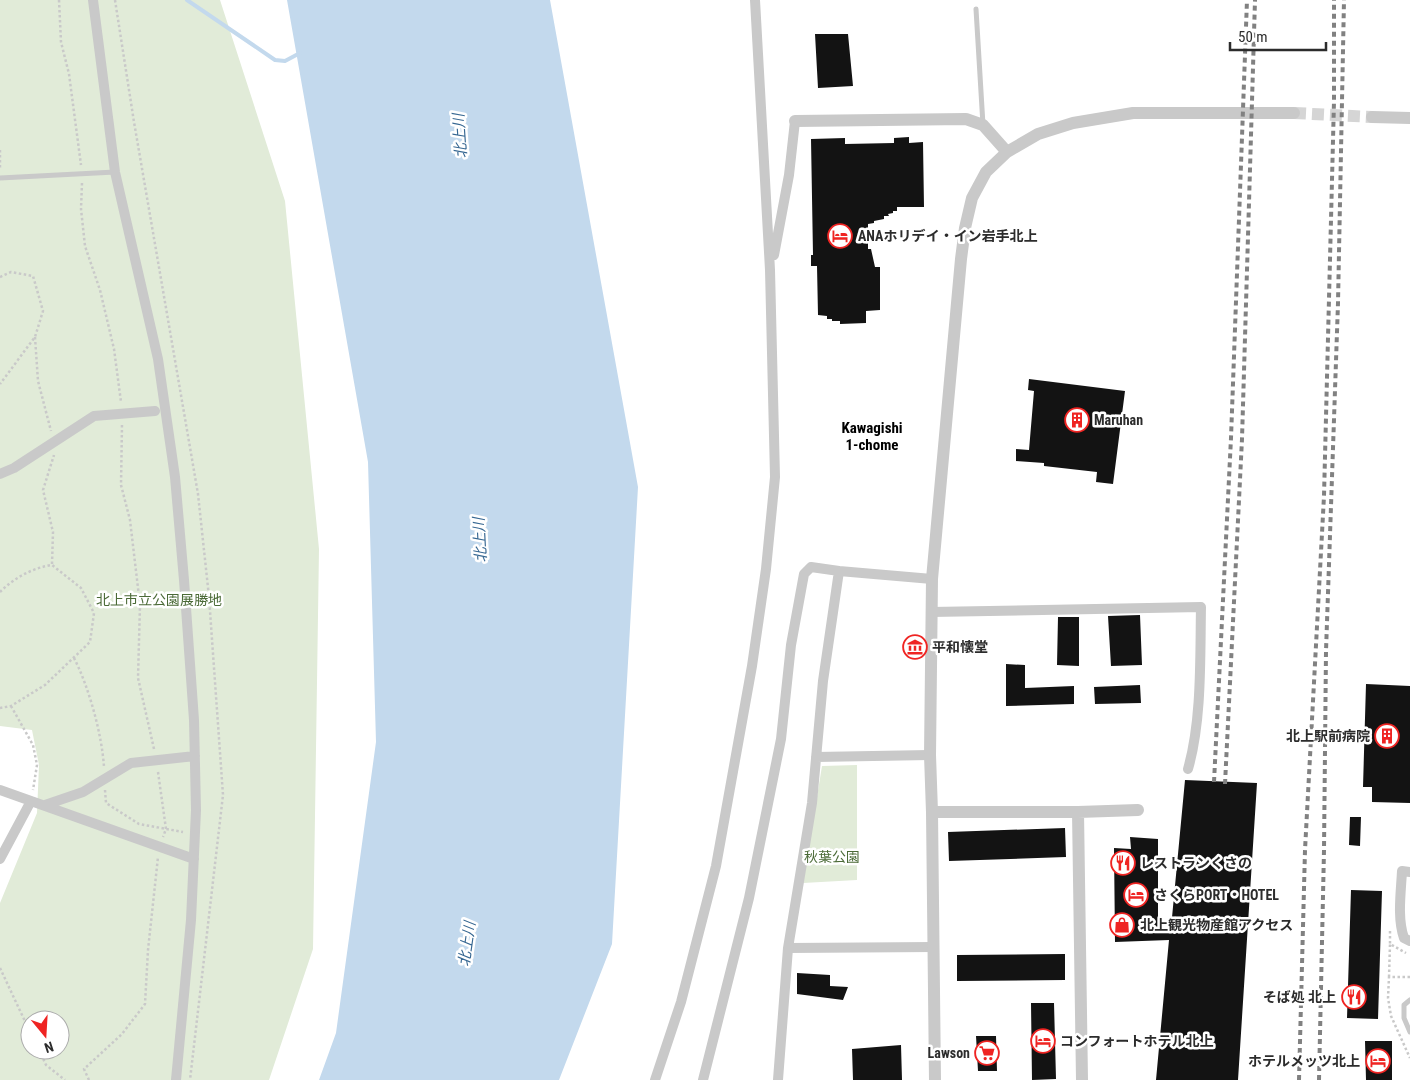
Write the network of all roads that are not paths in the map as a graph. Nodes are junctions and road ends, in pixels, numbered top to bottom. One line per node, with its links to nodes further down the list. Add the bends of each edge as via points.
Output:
1 (93, 0): 10 (street)
2 (755, 0): 12 (street)
3 (976, 10): 8 (lane)
4 (1294, 113): 9 (street, via 1134,113 1073,123 1038,134)
5 (1372, 118): 6 (street)
6 (1410, 118)
7 (795, 121): 8 (street, via 966,119); 12 (street, via 789,175)
8 (984, 125): 9 (street)
9 (1007, 152): 16 (street, via 986,172 972,198 965,228)
10 (115, 172): 11 (lane); 19 (street, via 158,359 185,590)
11 (0, 178)
12 (770, 270): 37 (street, via 775,477 766,569 716,866 683,996)
13 (155, 411): 14 (street, via 94,416)
14 (0, 474)
15 (839, 571): 16 (street); 20 (street); 38 (street, via 811,567 804,574 791,644 781,739 751,889)
16 (932, 578): 17 (street)
17 (932, 612): 18 (street); 21 (street, via 1201,607 1198,707)
18 (930, 755): 20 (street); 26 (street)
19 (195, 756): 24 (street, via 131,764 83,792); 29 (street)
20 (816, 757): 33 (street, via 812,803)
21 (1188, 769)
22 (0, 790): 23 (street)
23 (31, 801): 24 (street); 28 (street)
24 (45, 805): 29 (street)
25 (1138, 810): 27 (street)
26 (932, 812): 27 (street); 32 (street)
27 (1078, 812): 41 (street)
28 (0, 859)
29 (194, 859): 36 (street)
30 (1410, 872): 31 (street, via 1402,871 1401,930 1404,938)
31 (1410, 941)
32 (934, 947): 33 (street); 40 (street)
33 (788, 948): 39 (street)
34 (1410, 1000): 35 (lane, via 1404,1005 1404,1018)
35 (1410, 1032)
36 (176, 1080)
37 (655, 1080)
38 (703, 1080)
39 (778, 1080)
40 (935, 1080)
41 (1082, 1080)

